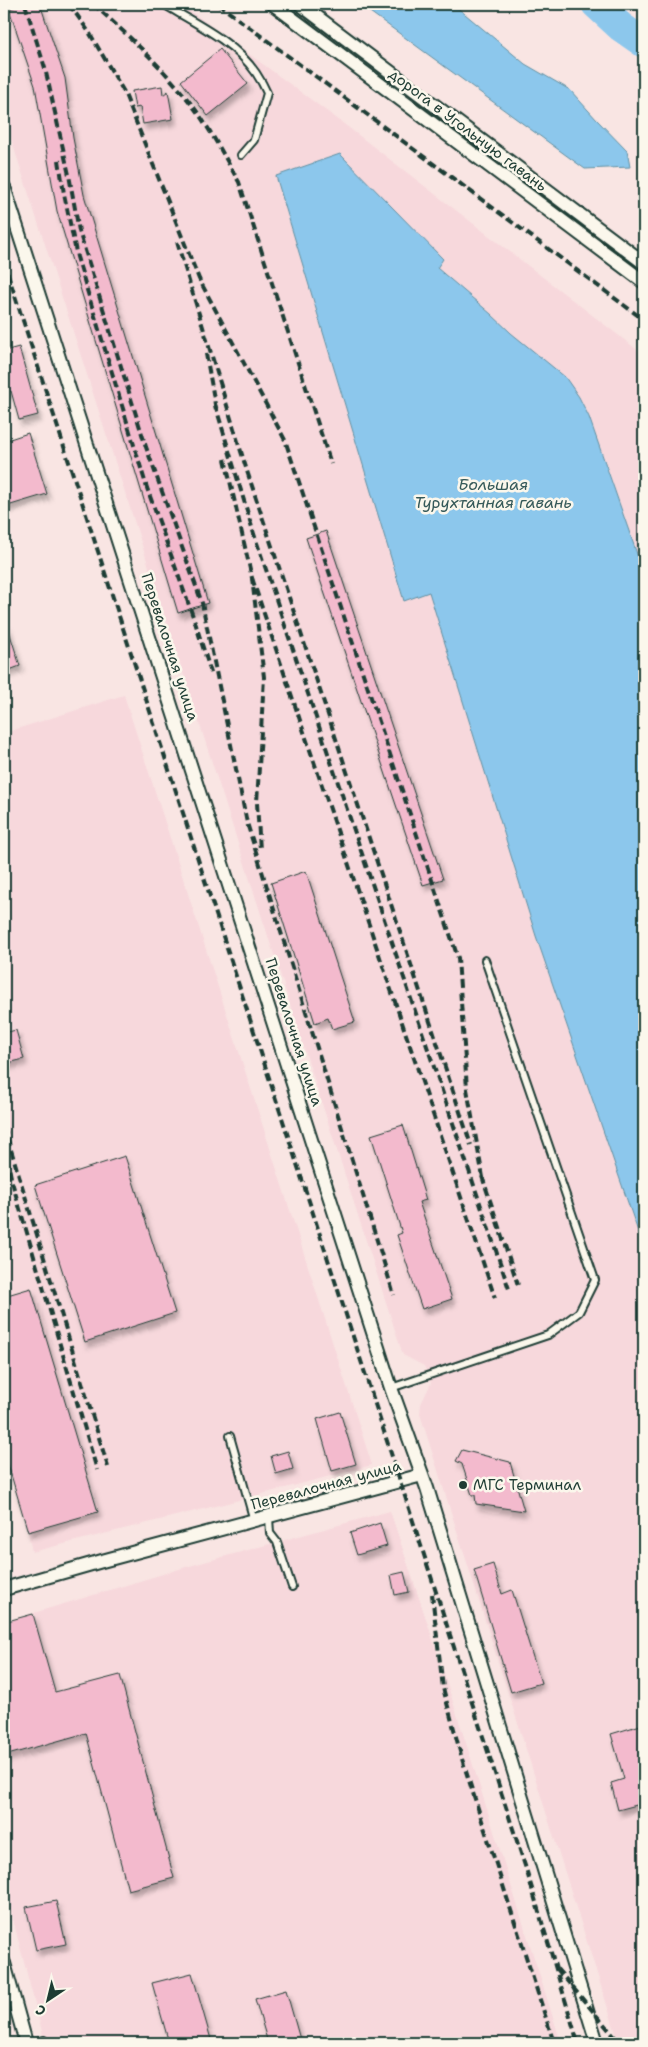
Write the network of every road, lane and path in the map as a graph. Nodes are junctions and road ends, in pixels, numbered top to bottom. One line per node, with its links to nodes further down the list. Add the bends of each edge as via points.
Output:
1 (163, 4): 4 (lane, via 209,31 238,53 268,93 254,140)
2 (273, 4): 7 (street, дорога в Угольную гавань)
3 (300, 4): 6 (street, дорога в Угольную гавань)
4 (241, 155)
5 (4, 187): 9 (street, Перевалочная улица)
6 (644, 263)
7 (644, 282)
8 (486, 960): 9 (lane, via 595,1280 579,1312 548,1335)
9 (391, 1388): 11 (street, Перевалочная улица)
10 (230, 1436): 13 (lane)
11 (422, 1475): 12 (street, Перевалочная улица); 20 (street)
12 (269, 1517): 13 (street, Перевалочная улица); 14 (lane, via 270,1533 277,1542)
13 (254, 1521): 15 (street, Перевалочная улица)
14 (292, 1587)
15 (4, 1589)
16 (4, 1963): 18 (street)
17 (44, 2040): 19 (lane)
18 (26, 2043)
19 (33, 2043)
20 (596, 2043)

